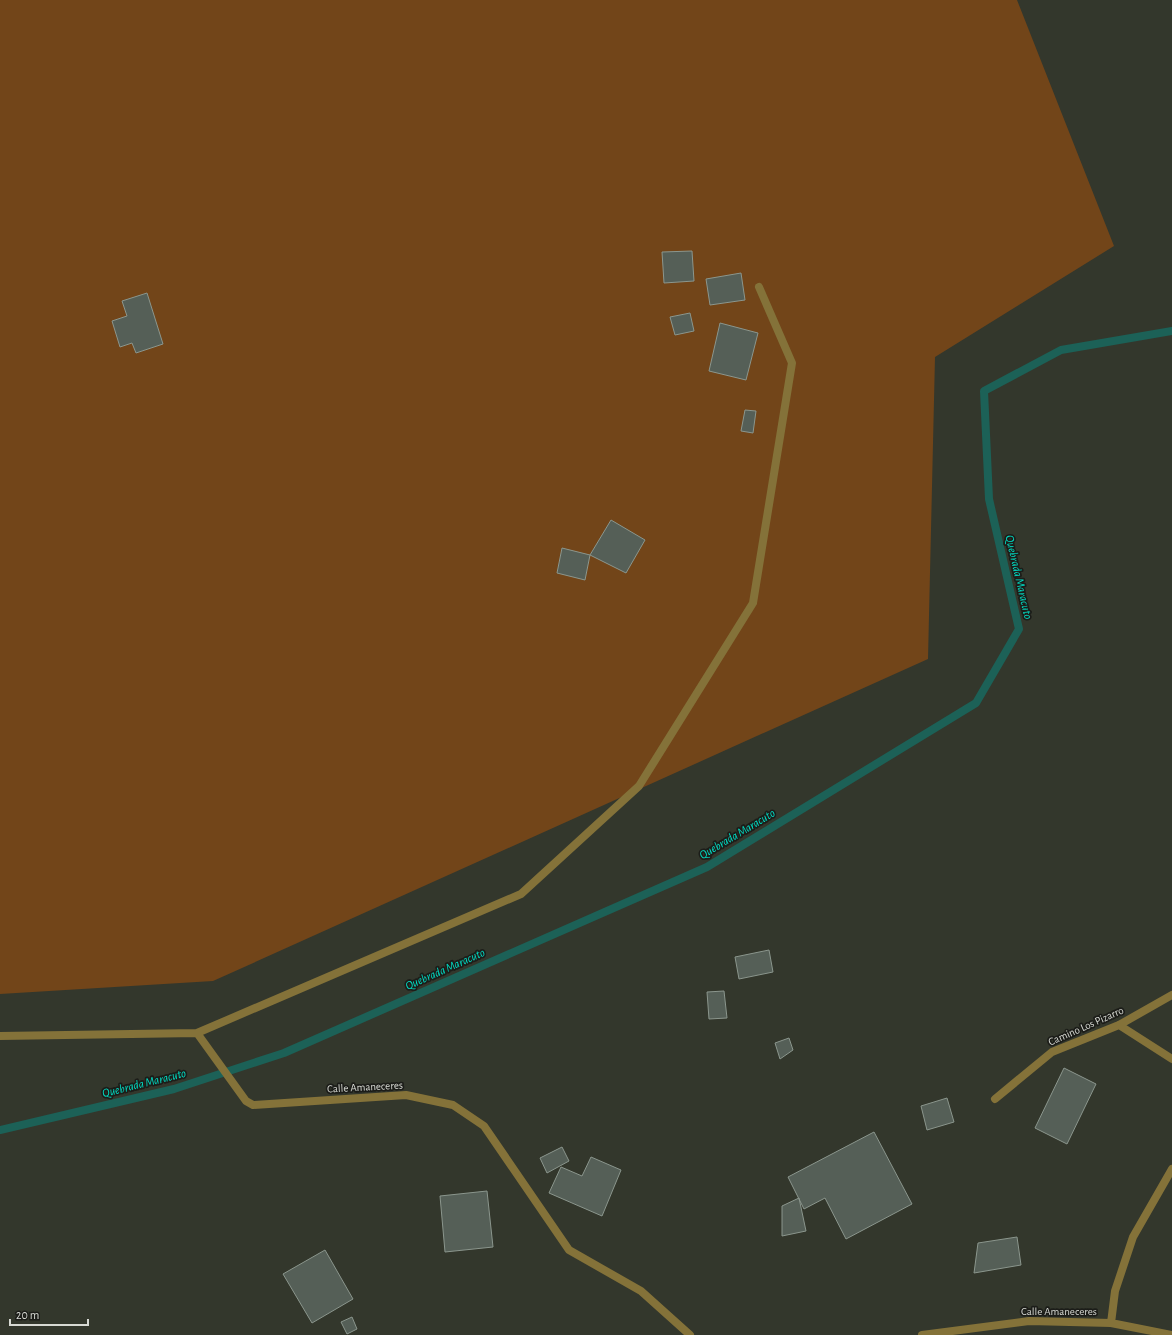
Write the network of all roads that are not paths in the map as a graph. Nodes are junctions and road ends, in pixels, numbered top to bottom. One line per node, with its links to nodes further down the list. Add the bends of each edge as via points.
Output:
1 (759, 287): 4 (street, via 792,363 753,603 639,786 521,894)
2 (1172, 996): 3 (street, Camino Los Pizarro)
3 (1119, 1025): 6 (street); 7 (street, Camino Los Pizarro, via 1052,1052)
4 (197, 1033): 5 (street); 10 (street, Calle Amaneceres, via 246,1101 253,1104 406,1095 453,1105 484,1126 569,1250 641,1291)
5 (0, 1036)
6 (1172, 1059)
7 (995, 1099)
8 (1172, 1169): 9 (street, via 1133,1237 1115,1291)
9 (1111, 1323): 11 (street, Calle Amaneceres, via 1029,1321); 12 (street, Calle Amaneceres)
10 (690, 1335)
11 (922, 1335)
12 (1172, 1335)

